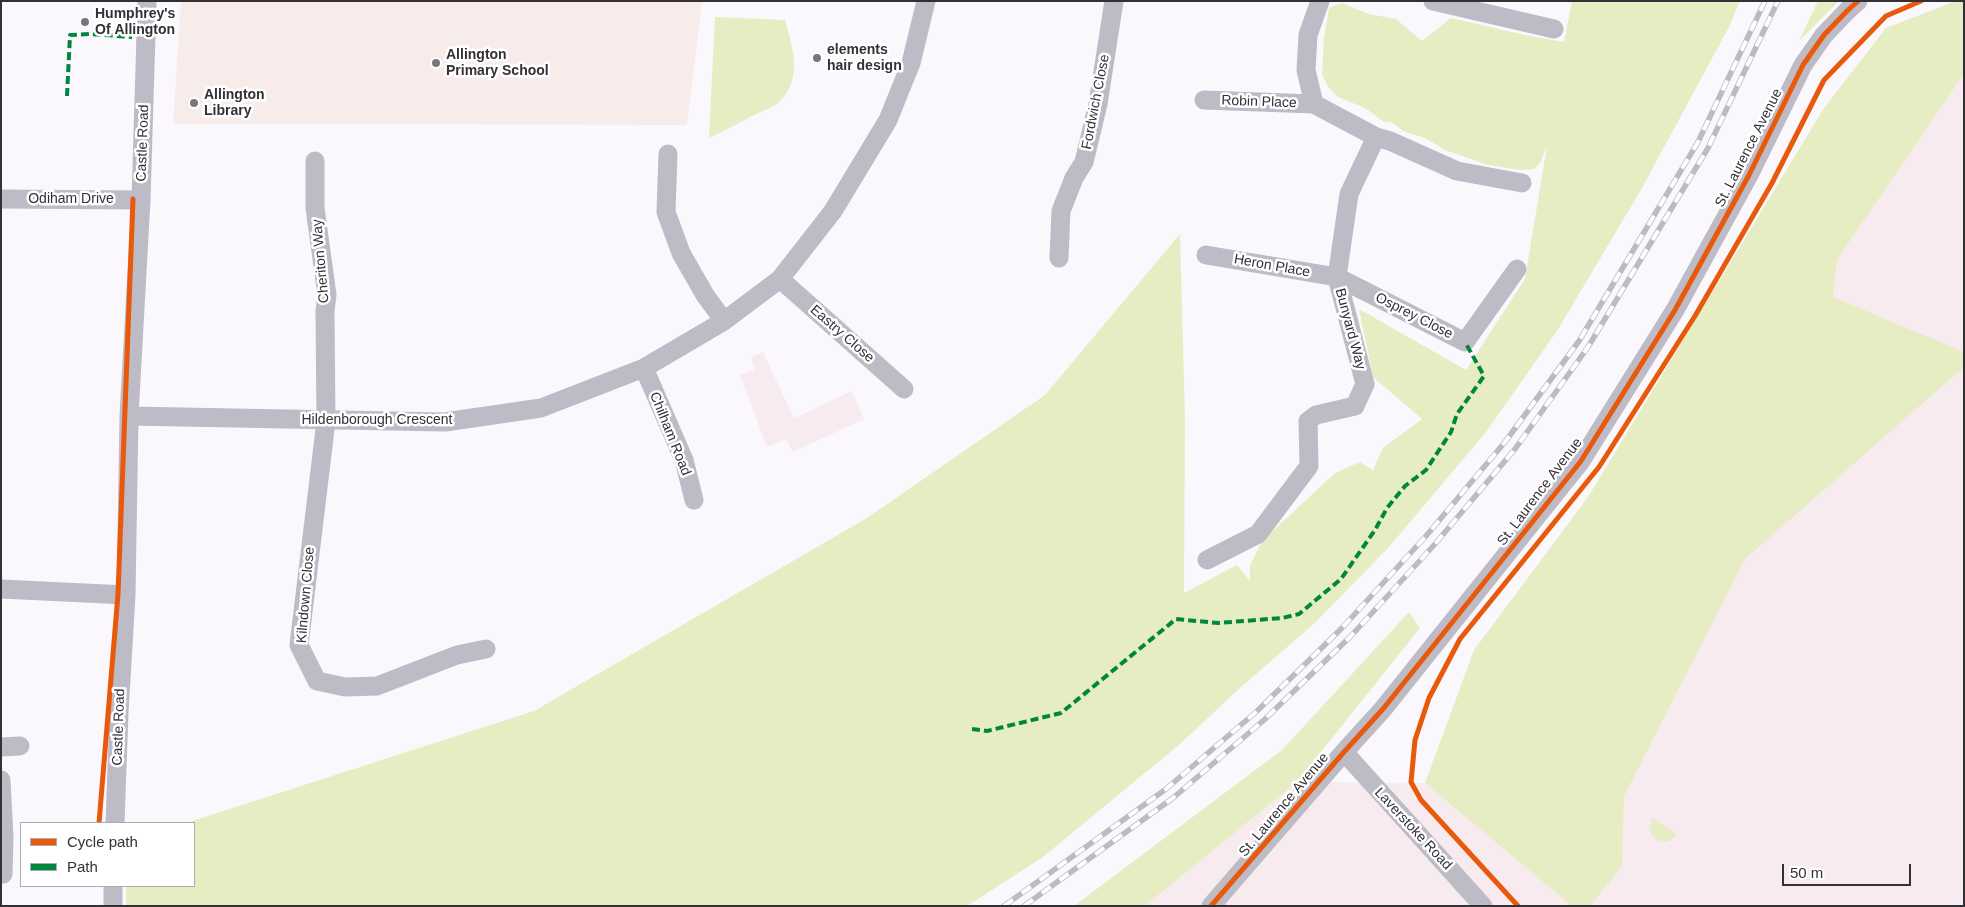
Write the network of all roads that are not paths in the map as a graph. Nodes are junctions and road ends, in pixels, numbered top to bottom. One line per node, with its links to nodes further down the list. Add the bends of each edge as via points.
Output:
1 (147, 1): 15 (street, Castle Road)
2 (926, 1): 20 (street, Hildenborough Crescent, via 911,63 888,120 833,211)
3 (1114, 1): 17 (street, Fordwich Close, via 1098,104 1084,162 1061,211)
4 (1320, 1): 9 (street, via 1308,35 1306,70)
5 (1433, 1): 7 (street)
6 (1858, 1): 33 (street, St. Laurence Avenue, via 1824,35 1804,65 1749,175 1675,310 1581,461 1383,709)
7 (1554, 29)
8 (1204, 100): 9 (street, Robin Place)
9 (1314, 104): 10 (street)
10 (1376, 137): 13 (street, via 1457,171); 19 (street, Bunyard Way, via 1349,194)
11 (668, 154): 21 (street, via 666,212 681,253)
12 (315, 161): 25 (street, Cheriton Way, via 315,208 326,295)
13 (1522, 183)
14 (1, 199): 15 (street, Odiham Drive)
15 (141, 200): 24 (street, Castle Road)
16 (1206, 255): 19 (street, Heron Place)
17 (1059, 258)
18 (1517, 268): 19 (street, Osprey Close, via 1465,342)
19 (1337, 277): 27 (street, Bunyard Way, via 1364,384 1355,406 1316,415 1308,421 1309,466 1258,534)
20 (780, 279): 21 (street, Hildenborough Crescent); 23 (street, Eastry Close)
21 (724, 322): 22 (street, Hildenborough Crescent)
22 (644, 368): 25 (street, Hildenborough Crescent, via 541,408 445,422); 26 (street, Chilham Road, via 684,460)
23 (904, 388)
24 (129, 416): 25 (street, Hildenborough Crescent); 29 (street, Castle Road)
25 (326, 421): 30 (street, Kilndown Close, via 299,645 317,681 345,687 377,686 457,655)
26 (694, 500)
27 (1207, 560)
28 (1, 589): 29 (street)
29 (126, 595): 35 (street, Castle Road)
30 (486, 649)
31 (20, 746): 32 (street)
32 (1, 747)
33 (1344, 752): 40 (street, St. Laurence Avenue); 41 (street, Laverstoke Road)
34 (1, 780): 36 (street)
35 (115, 822)
36 (13, 838): 37 (street)
37 (3, 874)
38 (113, 887): 39 (street)
39 (113, 906)
40 (1211, 906)
41 (1484, 906)

